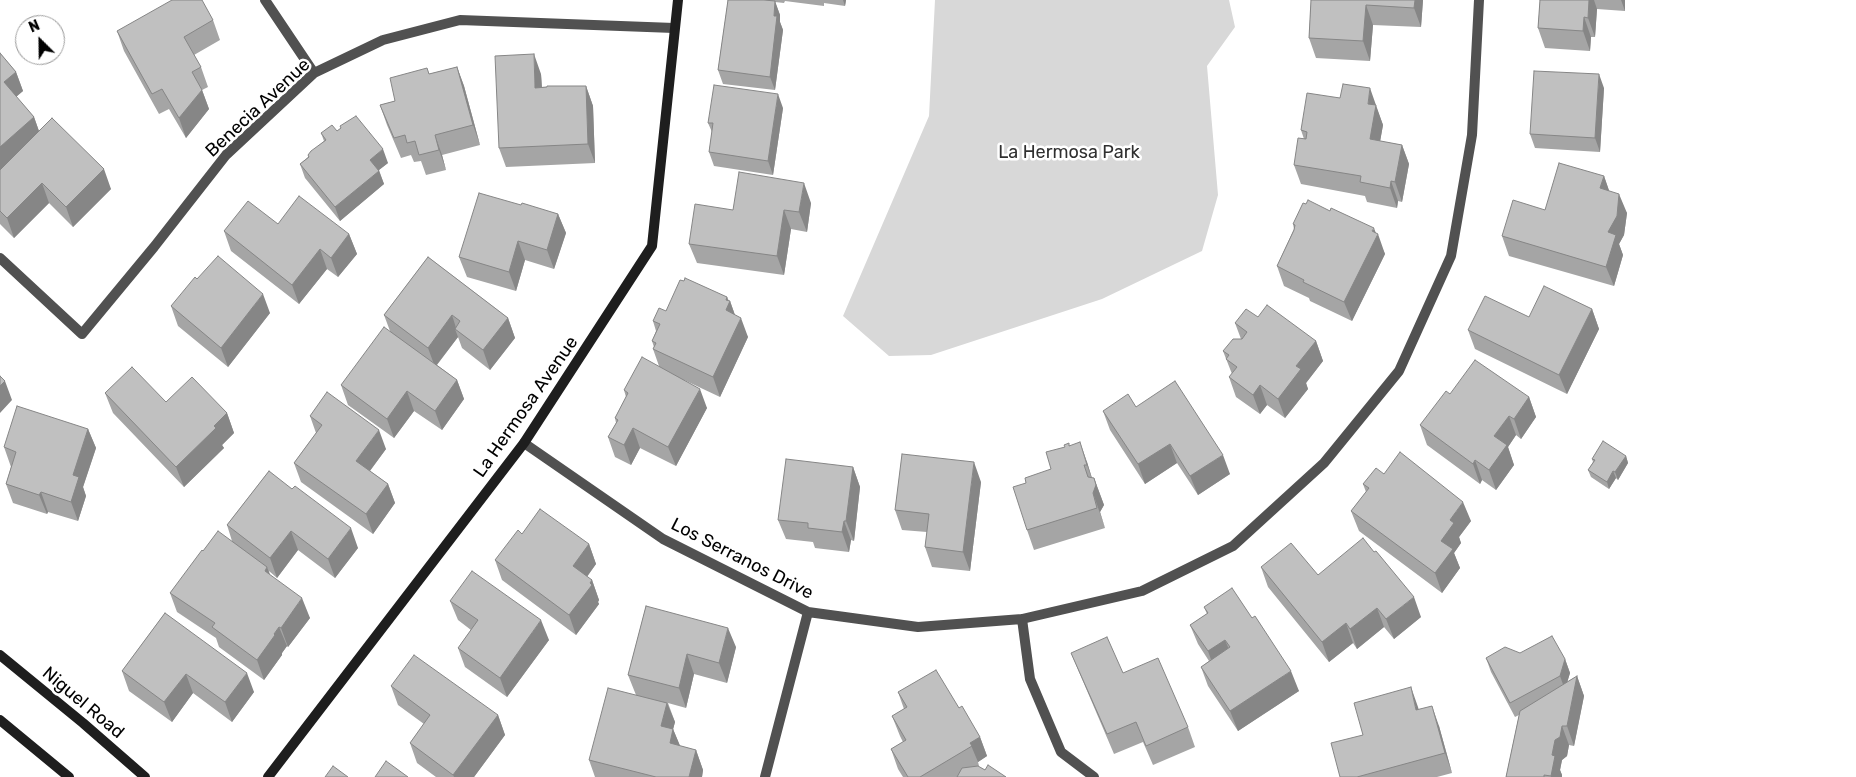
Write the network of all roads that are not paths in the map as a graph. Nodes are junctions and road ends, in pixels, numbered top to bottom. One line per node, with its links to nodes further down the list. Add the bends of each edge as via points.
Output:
1 (266, 0): 5 (street)
2 (678, 0): 4 (street, La Hermosa Avenue)
3 (1479, 0): 9 (street, Los Serranos Drive, via 1472,135 1451,256 1399,371 1324,463 1233,546 1142,591)
4 (674, 28): 5 (street, Benecia Avenue, via 460,20 384,40); 7 (street, La Hermosa Avenue, via 652,246)
5 (314, 73): 6 (street, Benecia Avenue, via 226,155 82,334)
6 (0, 258)
7 (524, 443): 8 (street, Los Serranos Drive, via 663,539); 14 (street, La Hermosa Avenue)
8 (808, 612): 9 (street, Los Serranos Drive, via 918,627); 15 (street)
9 (1022, 619): 16 (street, via 1030,679 1061,752)
10 (0, 655): 13 (street, Niguel Road)
11 (0, 720): 12 (street)
12 (69, 777)
13 (145, 777)
14 (268, 777)
15 (765, 777)
16 (1094, 777)

